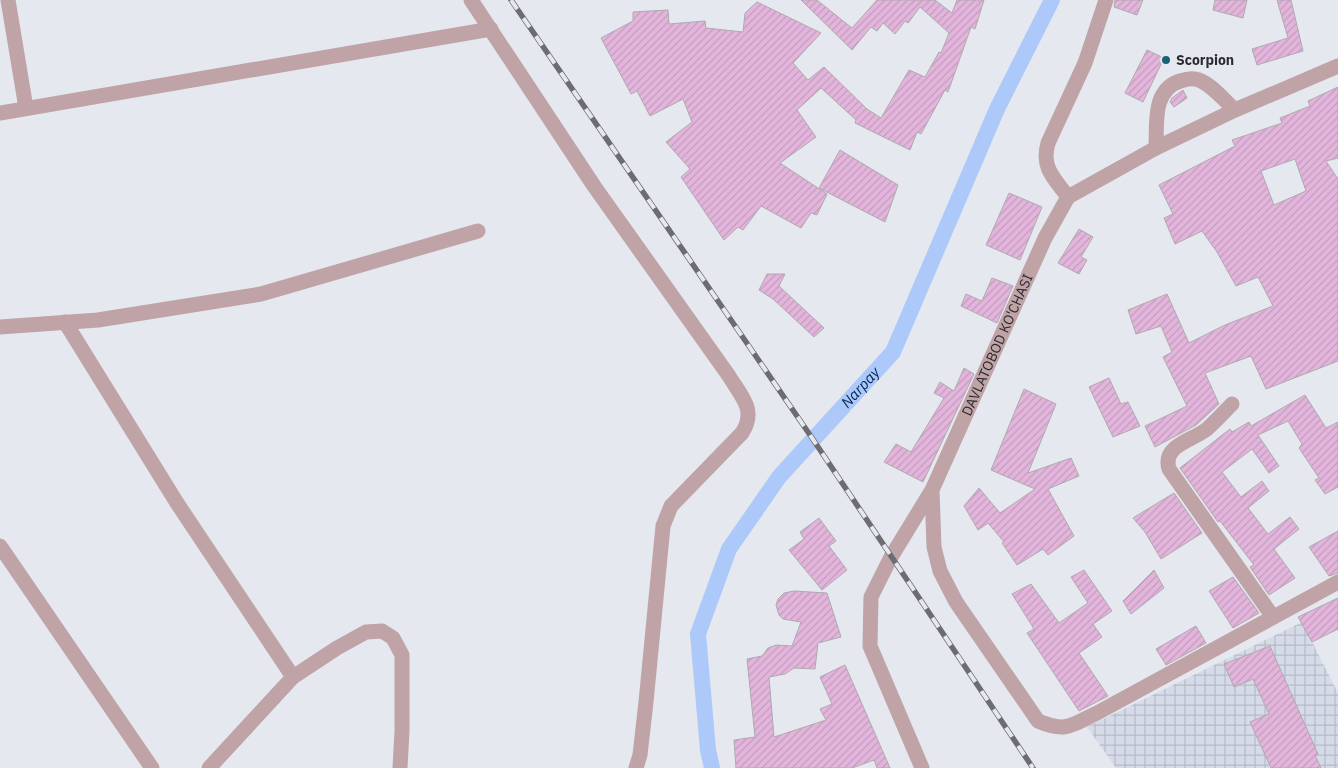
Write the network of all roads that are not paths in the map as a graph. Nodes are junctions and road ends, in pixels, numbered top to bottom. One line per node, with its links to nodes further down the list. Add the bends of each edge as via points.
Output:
1 (8, 0): 6 (street)
2 (471, 0): 4 (street)
3 (1106, 0): 10 (street, via 1085,63 1045,156 1046,166)
4 (491, 29): 6 (street); 23 (street, via 594,186 729,376 748,408 749,422 742,433 670,506 663,526 641,746)
5 (1338, 66): 7 (street)
6 (26, 108): 8 (street)
7 (1235, 110): 9 (street); 9 (street, via 1199,80 1173,83 1164,90 1159,102)
8 (0, 113)
9 (1156, 148): 10 (street)
10 (1068, 197): 15 (street, DAVLATOBOD KO'CHASI, via 1045,238)
11 (478, 231): 12 (street, via 261,294 98,320)
12 (65, 322): 13 (street); 19 (street, via 176,503)
13 (0, 327)
14 (1232, 404): 18 (street, via 1206,430 1179,444 1166,460 1169,469)
15 (932, 490): 18 (street, via 934,547 940,571 956,602 1038,721 1055,729 1097,714); 24 (street, DAVLATOBOD KO'CHASI, via 871,597 870,646)
16 (0, 546): 20 (street)
17 (1338, 582): 18 (street)
18 (1273, 617)
19 (293, 677): 21 (street); 22 (street, via 366,632 382,631 394,638 402,655)
20 (152, 768)
21 (208, 768)
22 (400, 768)
23 (636, 768)
24 (922, 768)

